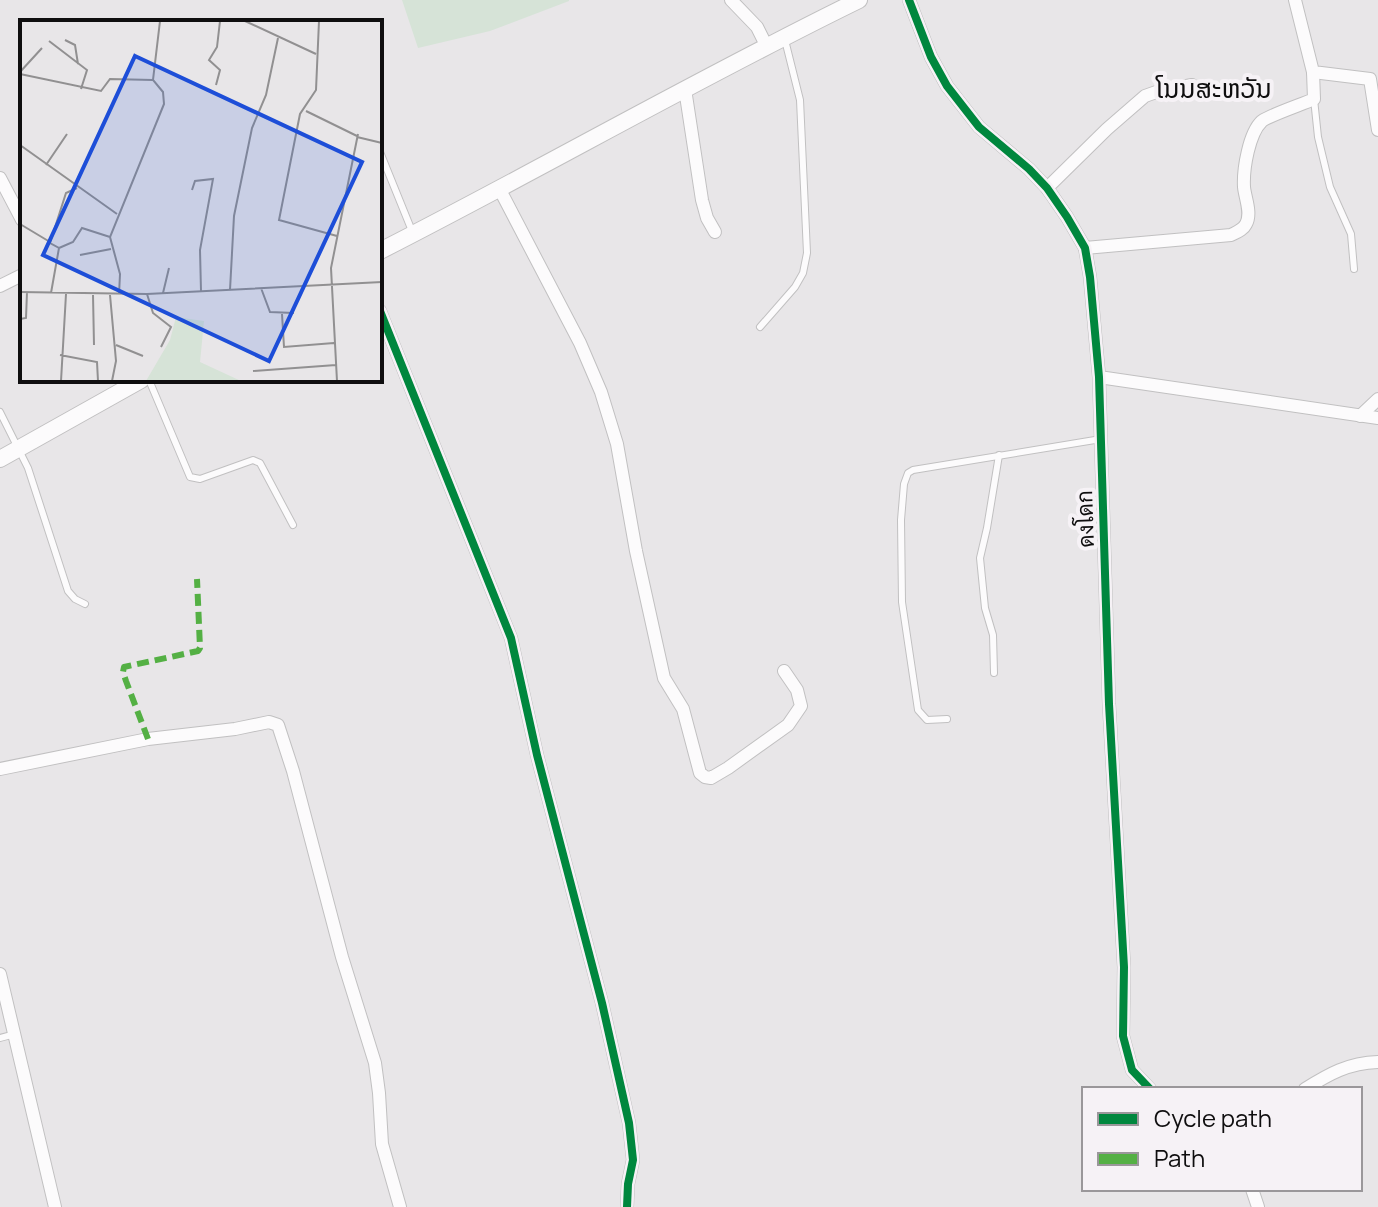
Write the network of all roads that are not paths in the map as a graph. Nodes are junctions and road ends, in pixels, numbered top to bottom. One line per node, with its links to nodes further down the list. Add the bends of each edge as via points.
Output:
1 (731, 0): 6 (street)
2 (859, 0): 5 (street)
3 (909, 0): 15 (street, ดงโดก, via 947,86 979,127)
4 (1295, 0): 7 (street)
5 (784, 36): 6 (street); 26 (lane, via 800,100 807,253 795,287)
6 (766, 45): 10 (street)
7 (1313, 72): 8 (street); 11 (street)
8 (1374, 80): 12 (street)
9 (1192, 85): 15 (street, via 1145,96)
10 (685, 89): 16 (street); 18 (street, via 702,200)
11 (1314, 99): 20 (street, via 1261,122 1244,164 1248,222 1242,228 1231,235); 22 (lane, via 1330,187 1351,234)
12 (1378, 130)
13 (382, 157): 19 (lane)
14 (0, 178): 17 (street)
15 (1047, 188): 20 (street, ดงโดก)
16 (500, 190): 19 (street); 40 (street, via 601,392 617,444 664,678 683,709 705,777 728,768 788,725 801,706)
17 (20, 216)
18 (715, 232)
19 (413, 234): 21 (street)
20 (1085, 248): 27 (street, ดงโดก)
21 (382, 250)
22 (1354, 269)
23 (20, 276): 24 (street)
24 (0, 286)
25 (382, 316): 52 (street, via 511,638 629,1123 633,1160)
26 (760, 327)
27 (1099, 377): 32 (street); 34 (street, ดงโดก)
28 (137, 382): 35 (street)
29 (150, 382): 38 (lane, via 190,477 200,479 257,461)
30 (1378, 399): 32 (street)
31 (0, 412): 35 (lane)
32 (1360, 416): 33 (street)
33 (1378, 418)
34 (1101, 439): 36 (lane); 48 (street, ดงโดก, via 1123,1036 1132,1070)
35 (19, 449): 37 (street); 39 (lane, via 68,591)
36 (999, 455): 41 (lane, via 980,558); 42 (lane, via 913,470 904,484 902,602 918,710 927,720)
37 (0, 459)
38 (293, 525)
39 (85, 604)
40 (784, 671)
41 (994, 673)
42 (947, 719)
43 (0, 769): 51 (street, via 148,739 278,725 375,1063 382,1144)
44 (0, 974): 45 (street)
45 (15, 1034): 46 (lane); 50 (street)
46 (0, 1038)
47 (1378, 1062): 49 (street, via 1345,1067)
48 (1148, 1087)
49 (1309, 1087)
50 (55, 1207)
51 (400, 1207)
52 (627, 1207)

